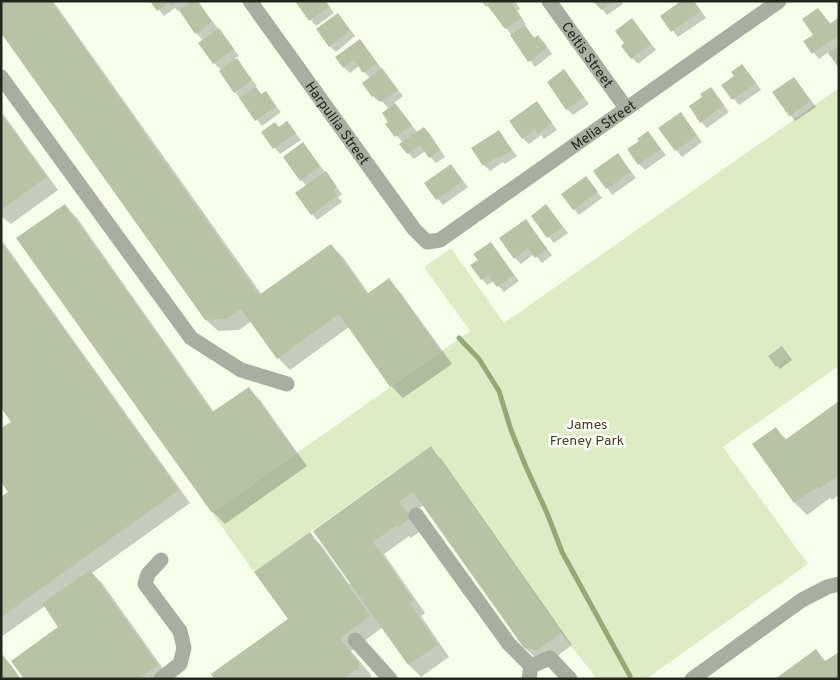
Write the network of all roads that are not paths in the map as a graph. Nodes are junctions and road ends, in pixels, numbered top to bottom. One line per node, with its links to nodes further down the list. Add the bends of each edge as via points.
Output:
1 (250, 1): 6 (street, Harpullia Street, via 414,229)
2 (549, 1): 5 (street, Celtis Street)
3 (778, 1): 5 (street, Melia Street)
4 (1, 77): 7 (street, via 191,338 241,370)
5 (626, 108): 6 (street, Melia Street, via 440,240)
6 (427, 242)
7 (287, 384)
8 (416, 514): 12 (street)
9 (161, 560): 13 (street, via 148,574 145,584 180,631 184,648 180,664)
10 (839, 584): 16 (street, via 802,600)
11 (355, 640): 14 (street)
12 (530, 672): 15 (street, via 550,658)
13 (161, 679)
14 (390, 679)
15 (570, 679)
16 (692, 679)

